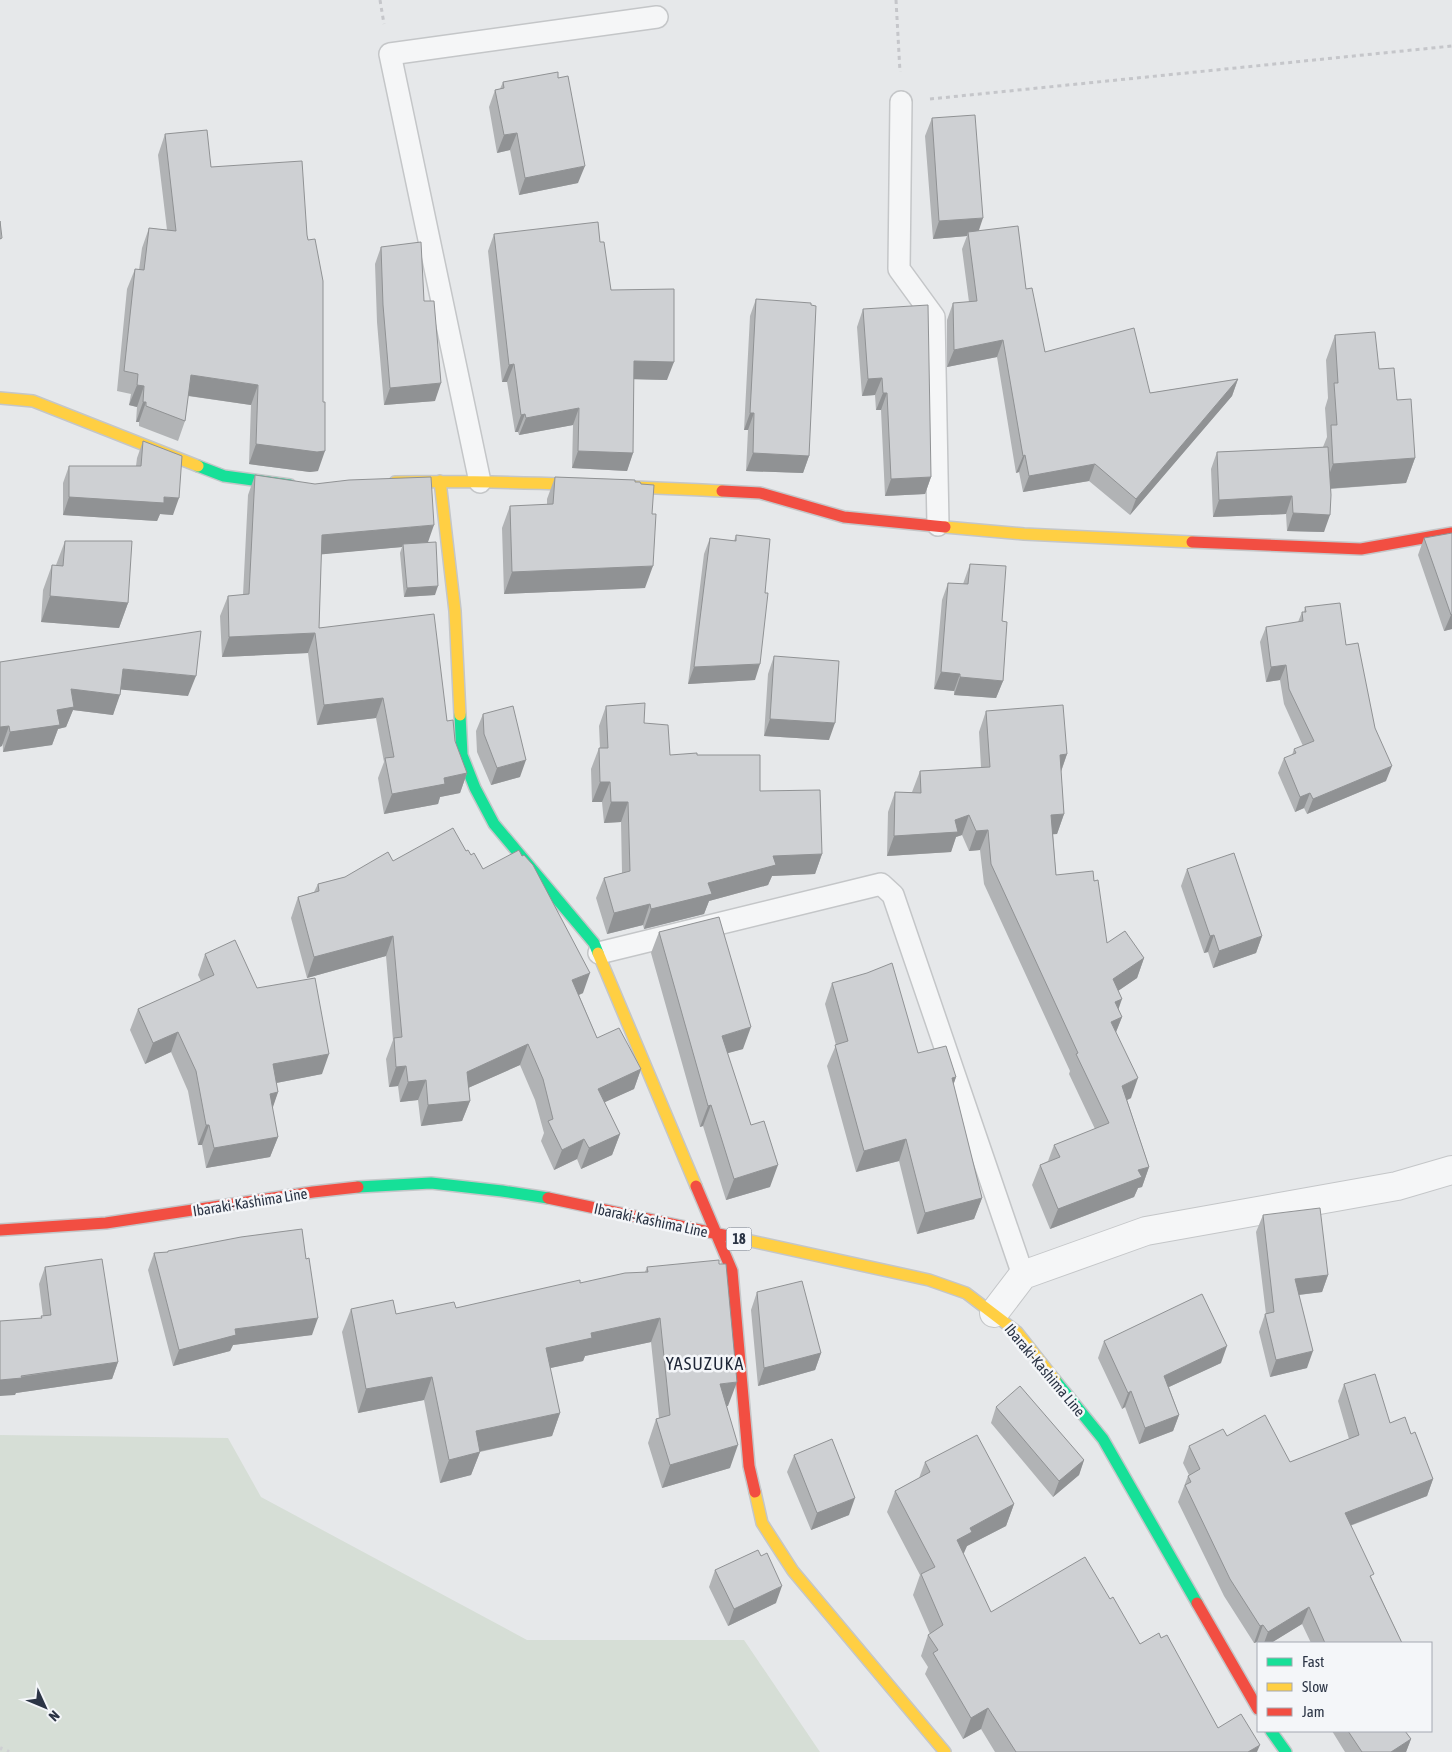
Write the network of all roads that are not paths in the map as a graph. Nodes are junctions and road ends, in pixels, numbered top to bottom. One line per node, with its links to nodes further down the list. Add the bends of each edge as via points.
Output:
1 (657, 18): 6 (lane, via 390,54)
2 (901, 102): 8 (lane, via 899,269 934,317)
3 (0, 398): 7 (street, via 33,401 224,476)
4 (440, 481): 5 (street); 6 (street); 10 (street, via 455,611 462,755 494,824)
5 (381, 482)
6 (480, 482): 8 (street, via 760,493 844,516)
7 (300, 487)
8 (938, 525): 9 (street, via 1024,534 1361,549)
9 (1452, 533)
10 (599, 953): 13 (street); 14 (lane, via 881,884 893,895)
11 (1452, 1170): 14 (street, via 1396,1186 1146,1231)
12 (0, 1230): 13 (street, Ibaraki-Kashima Line / 18, via 106,1223 312,1192 431,1183 571,1202)
13 (717, 1234): 15 (street, Ibaraki-Kashima Line / 18, via 929,1280 966,1293); 18 (street, via 732,1271 749,1466 762,1523 793,1571)
14 (1024, 1275): 15 (street)
15 (994, 1313): 16 (street, Ibaraki-Kashima Line / 18, via 1017,1332 1103,1439)
16 (1257, 1708)
17 (1272, 1732): 19 (street)
18 (945, 1752)
19 (1286, 1752)

